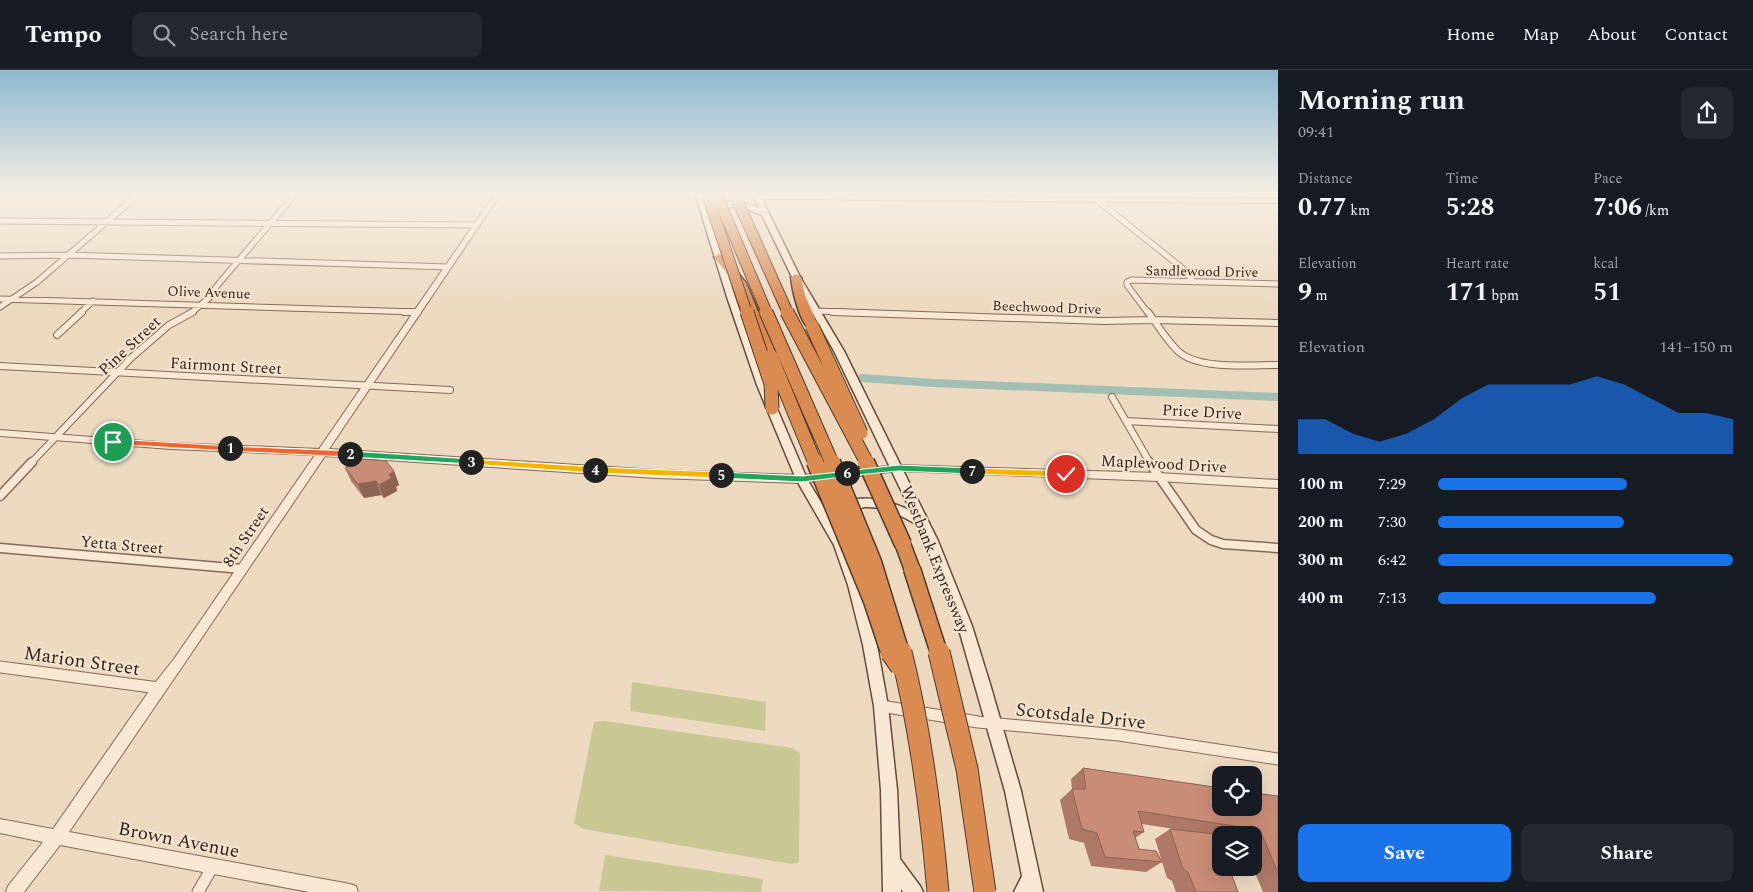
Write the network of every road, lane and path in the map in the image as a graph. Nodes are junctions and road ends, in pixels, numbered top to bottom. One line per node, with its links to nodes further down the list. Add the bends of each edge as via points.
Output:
1 (97, 231): 10 (street)
2 (264, 231): 13 (street, Pine Street)
3 (473, 231): 14 (street, 8th Street)
4 (711, 231): 12 (main road)
5 (715, 231): 34 (highway, bridge, via 771,384)
6 (732, 231): 52 (highway, bridge, via 854,510 881,584)
7 (751, 231): 47 (highway, Westbank Expressway, bridge, via 785,307 875,479)
8 (772, 231): 15 (main road)
9 (1136, 231): 16 (street, via 1181,267)
10 (68, 255): 11 (street); 13 (street); 19 (street)
11 (0, 256)
12 (719, 257): 34 (main road, via 752,359); 52 (highway, bridge, via 741,283 872,601 887,646)
13 (239, 260): 14 (street); 21 (street, Pine Street)
14 (448, 267): 24 (street, 8th Street)
15 (796, 277): 23 (highway, via 799,295)
16 (1194, 282): 17 (street, Sandlewood Drive); 25 (street, Sandlewood Drive, via 1132,280 1127,284)
17 (1278, 284)
18 (0, 299): 19 (street, Olive Avenue)
19 (13, 299): 20 (street, Olive Avenue); 22 (street)
20 (93, 301): 21 (street, Olive Avenue); 27 (street)
21 (202, 304): 24 (street, Olive Avenue); 30 (street, Pine Street, via 169,325)
22 (0, 307)
23 (811, 311): 25 (street, Beechwood Drive); 40 (main road, Westbank Expressway, via 839,351); 47 (highway, bridge, via 893,504)
24 (418, 312): 31 (street, 8th Street)
25 (1153, 320): 26 (street, Beechwood Drive); 28 (street, via 1188,358 1200,362)
26 (1278, 324)
27 (57, 335)
28 (1278, 365)
29 (0, 366): 30 (street, Fairmont Street)
30 (117, 373): 31 (street, Fairmont Street); 38 (street, Pine Street)
31 (366, 387): 32 (street, Fairmont Street); 39 (street, 8th Street)
32 (450, 390)
33 (1112, 397): 35 (street)
34 (772, 408): 42 (main road)
35 (1126, 421): 36 (street, Price Drive); 41 (street)
36 (1278, 429)
37 (0, 433): 38 (street, Maplewood Drive)
38 (55, 438): 39 (street, Maplewood Drive); 44 (street, Pine Street)
39 (322, 452): 42 (street, Maplewood Drive, via 656,474); 50 (street, 8th Street)
40 (898, 468): 41 (street, Maplewood Drive); 42 (street, Maplewood Drive); 45 (main road, Westbank Expressway)
41 (1158, 477): 43 (street, Maplewood Drive); 49 (street, via 1196,530 1211,540)
42 (802, 479): 46 (main road)
43 (1278, 484)
44 (0, 496)
45 (921, 521): 46 (main road, via 879,503 866,503 848,508 840,515); 55 (main road, Westbank Expressway, via 965,626)
46 (834, 534): 54 (main road, via 854,585 870,645)
47 (903, 544): 68 (highway, Westbank Expressway, bridge, via 924,601 961,738)
48 (0, 548): 50 (street, Yetta Street)
49 (1278, 548)
50 (242, 569): 53 (street, 8th Street)
51 (0, 667): 53 (street, Marion Street)
52 (907, 676): 67 (highway, bridge, via 928,795)
53 (159, 688): 58 (street, 8th Street)
54 (881, 706): 55 (street, Scotsdale Drive); 59 (main road, via 890,790)
55 (994, 723): 56 (street, Scotsdale Drive, via 1119,735); 61 (main road, Westbank Expressway, via 1013,791)
56 (1278, 759)
57 (0, 826): 58 (street, Brown Avenue)
58 (57, 836): 60 (street, Brown Avenue); 62 (street, 8th Street)
59 (891, 862): 65 (main road); 66 (main road)
60 (213, 866): 63 (street); 64 (street, Brown Avenue)
61 (1032, 884): 69 (main road)
62 (14, 892)
63 (198, 892)
64 (350, 892)
65 (892, 892)
66 (914, 892)
67 (938, 892)
68 (986, 892)
69 (1023, 892)

